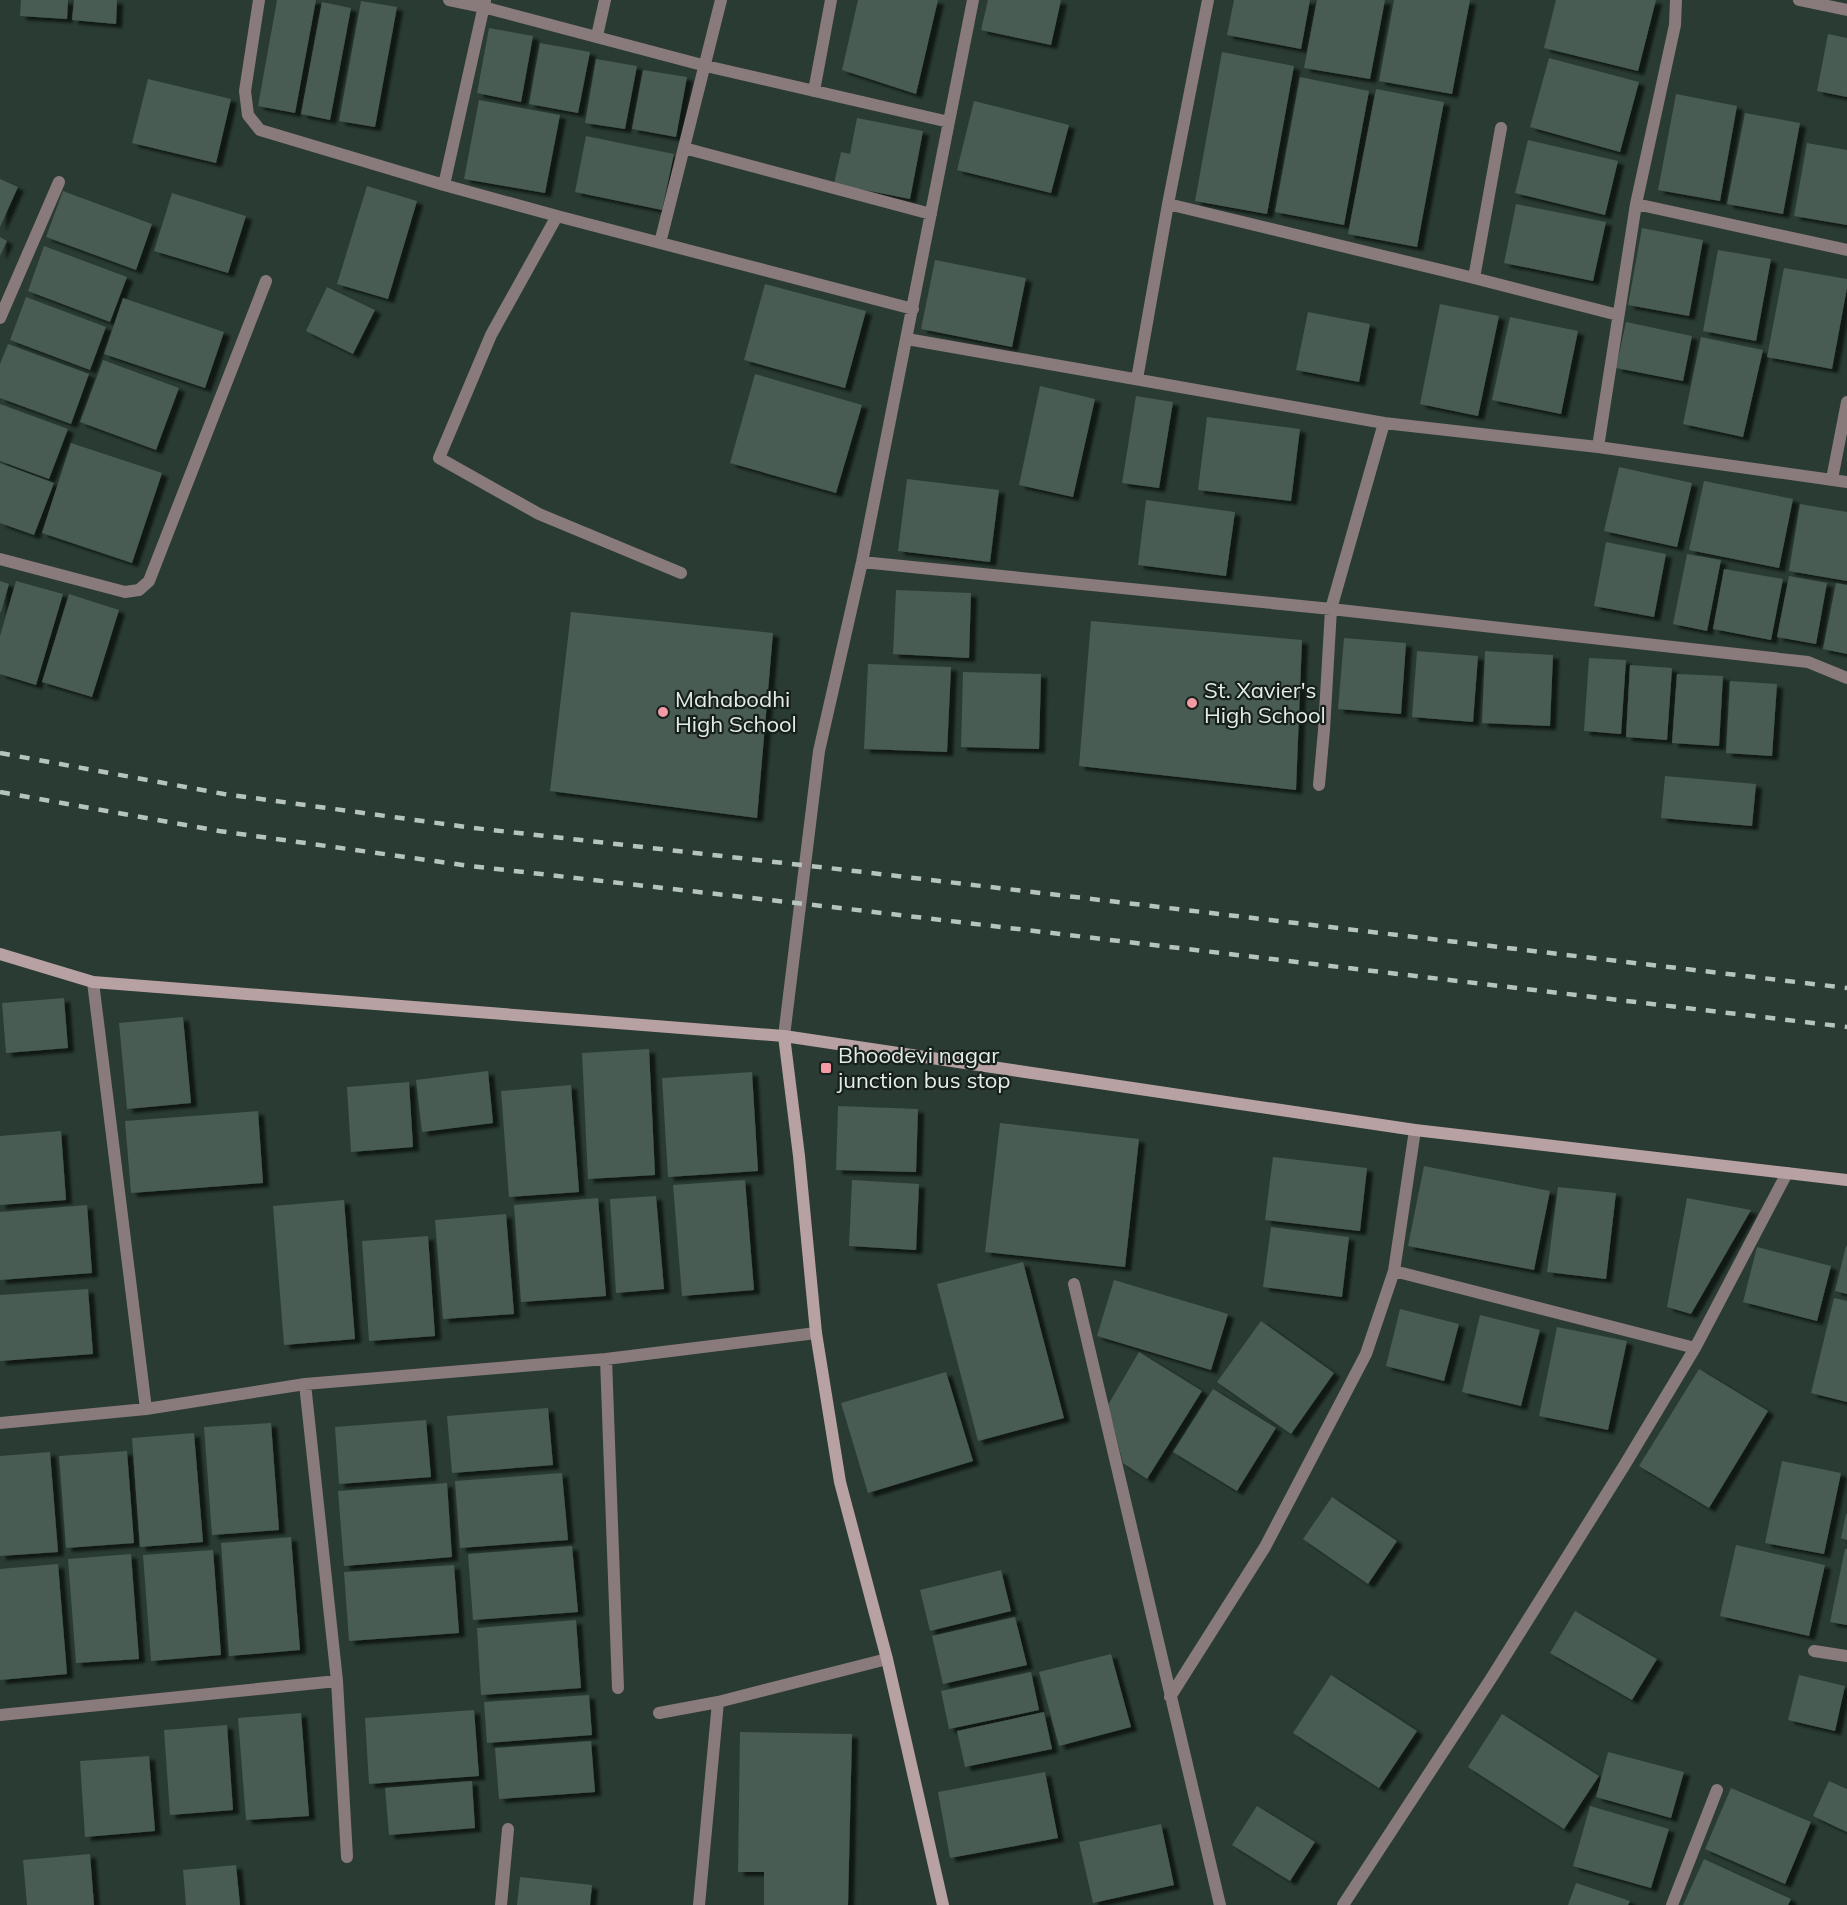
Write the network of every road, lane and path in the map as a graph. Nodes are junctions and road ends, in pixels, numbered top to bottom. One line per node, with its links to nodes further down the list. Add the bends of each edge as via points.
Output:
1 (259, 0): 19 (street, via 245,91 248,115 260,130)
2 (449, 0): 10 (street)
3 (605, 0): 12 (street)
4 (722, 0): 13 (street)
5 (831, 0): 14 (street)
6 (973, 0): 15 (street)
7 (1208, 0): 20 (street)
8 (1676, 0): 21 (street, via 1676,25)
9 (1799, 0): 11 (street)
10 (484, 4): 12 (street); 19 (street)
11 (1847, 10)
12 (597, 36): 13 (street)
13 (706, 66): 14 (street); 17 (street)
14 (814, 91): 15 (street)
15 (950, 122): 22 (street)
16 (1501, 128): 26 (street)
17 (684, 148): 22 (street); 24 (street)
18 (59, 182): 30 (street)
19 (444, 185): 23 (street)
20 (1168, 204): 26 (street); 32 (street)
21 (1636, 204): 25 (street); 29 (street)
22 (932, 214): 28 (street)
23 (557, 216): 24 (street); 40 (street, via 491,335 439,458 538,514)
24 (660, 243): 28 (street)
25 (1847, 250)
26 (1474, 278): 29 (street)
27 (266, 281): 38 (street, via 149,581 139,590 125,592)
28 (913, 309): 31 (street)
29 (1617, 315): 35 (street)
30 (0, 318)
31 (907, 339): 32 (street); 39 (street)
32 (1137, 379): 34 (street)
33 (1847, 402): 36 (street)
34 (1384, 423): 35 (street); 41 (street)
35 (1598, 447): 36 (street)
36 (1832, 478): 37 (street)
37 (1847, 482)
38 (0, 559)
39 (862, 562): 41 (street); 46 (street, via 819,751)
40 (681, 573)
41 (1331, 609): 42 (street, via 1808,662); 43 (street)
42 (1847, 678)
43 (1319, 785)
44 (0, 954): 45 (street)
45 (93, 982): 46 (street); 56 (street)
46 (784, 1036): 47 (street); 52 (street)
47 (1415, 1130): 48 (street); 50 (street)
48 (1787, 1173): 49 (street); 53 (street)
49 (1847, 1180)
50 (1394, 1271): 53 (street); 63 (street, via 1366,1354 1265,1547)
51 (1074, 1284): 63 (street)
52 (816, 1333): 54 (street); 60 (street, via 840,1482)
53 (1695, 1348): 74 (street, via 1492,1677)
54 (606, 1359): 55 (street); 62 (street)
55 (305, 1384): 56 (street); 61 (street)
56 (146, 1409): 57 (street)
57 (0, 1423)
58 (1814, 1651): 59 (street)
59 (1847, 1656)
60 (887, 1659): 64 (street); 72 (street)
61 (337, 1682): 66 (street); 69 (street)
62 (618, 1688)
63 (1170, 1697): 73 (street)
64 (718, 1702): 65 (street); 71 (street)
65 (659, 1713)
66 (0, 1715)
67 (1718, 1790): 75 (street)
68 (508, 1829): 70 (street)
69 (347, 1857)
70 (501, 1905)
71 (699, 1905)
72 (943, 1905)
73 (1220, 1905)
74 (1343, 1905)
75 (1672, 1905)

